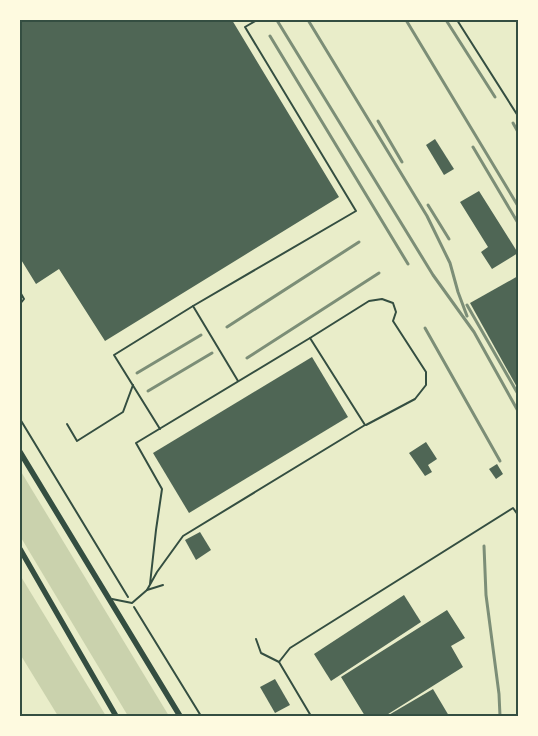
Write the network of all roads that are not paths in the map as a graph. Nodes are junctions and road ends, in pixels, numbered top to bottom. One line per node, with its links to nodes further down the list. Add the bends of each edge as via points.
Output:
1 (257, 20): 6 (lane, via 245,27 356,212)
2 (457, 20): 3 (lane)
3 (518, 116)
4 (20, 292): 5 (lane, via 24,299)
5 (20, 304)
6 (193, 306): 8 (lane); 9 (lane, via 114,354)
7 (310, 338): 8 (lane); 11 (lane); 11 (lane, via 369,301 382,299 393,303 396,312 393,321 426,372 426,385 415,399)
8 (238, 381): 12 (lane)
9 (133, 385): 10 (lane, via 124,412 77,441); 12 (lane)
10 (67, 424)
11 (365, 425): 16 (lane, via 184,536)
12 (160, 429): 16 (lane, via 136,443 162,489)
13 (20, 452): 19 (street)
14 (518, 514): 21 (lane, via 513,508 290,648)
15 (20, 550): 22 (street)
16 (150, 584): 18 (lane)
17 (163, 585): 18 (lane)
18 (147, 590): 19 (lane, via 132,603)
19 (109, 599): 23 (street)
20 (256, 639): 21 (lane, via 260,653)
21 (279, 662): 24 (lane)
22 (116, 716)
23 (180, 716)
24 (311, 716)

